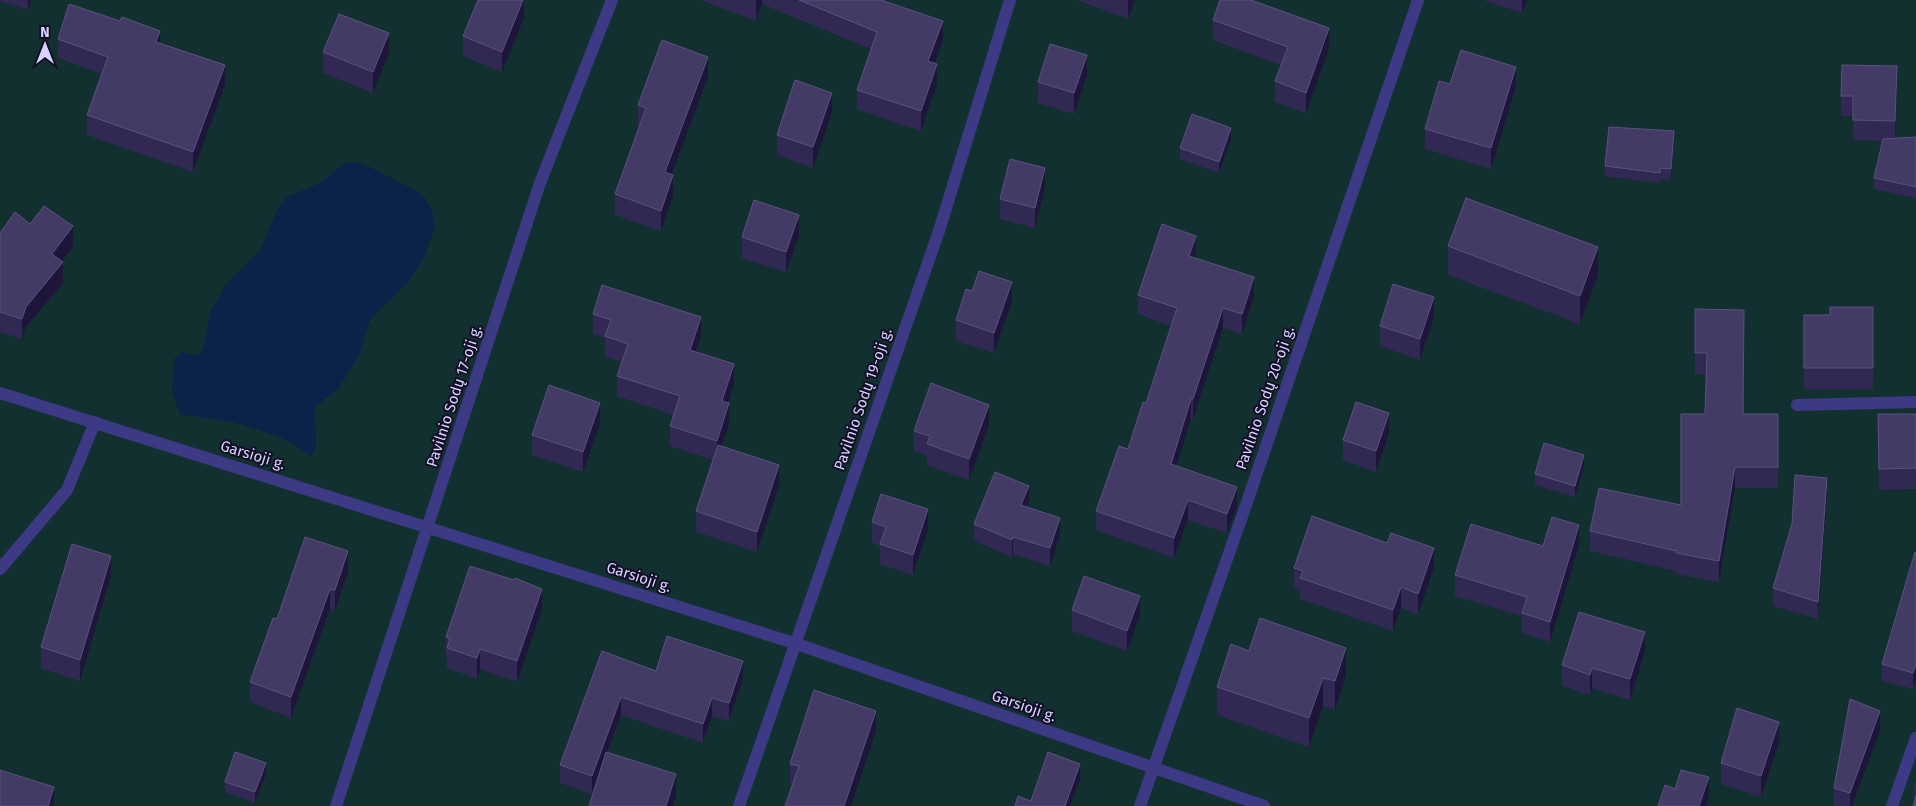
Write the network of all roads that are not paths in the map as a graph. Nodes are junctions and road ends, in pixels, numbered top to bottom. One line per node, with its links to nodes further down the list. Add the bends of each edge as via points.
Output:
1 (612, 0): 8 (street, Pavilnio Sodų 17-oji g., via 540,183)
2 (1010, 0): 10 (street, Pavilnio Sodų 19-oji g., via 939,231)
3 (1418, 0): 12 (street, Pavilnio Sodų 20-oji g., via 1252,489)
4 (0, 393): 7 (street, Garsioji g.)
5 (1916, 402): 6 (street)
6 (1797, 405)
7 (95, 422): 8 (street, Garsioji g.); 9 (street, via 67,490)
8 (429, 527): 10 (street, Garsioji g.); 13 (street, Pavilnio Sodų 17-oji g.)
9 (0, 569)
10 (794, 644): 12 (street, Garsioji g.); 14 (street, Pavilnio Sodų 19-oji g.)
11 (1916, 738): 17 (street)
12 (1153, 768): 15 (street, Pavilnio Sodų 20-oji g.); 16 (street, Garsioji g.)
13 (336, 806)
14 (739, 806)
15 (1140, 806)
16 (1264, 806)
17 (1892, 806)

